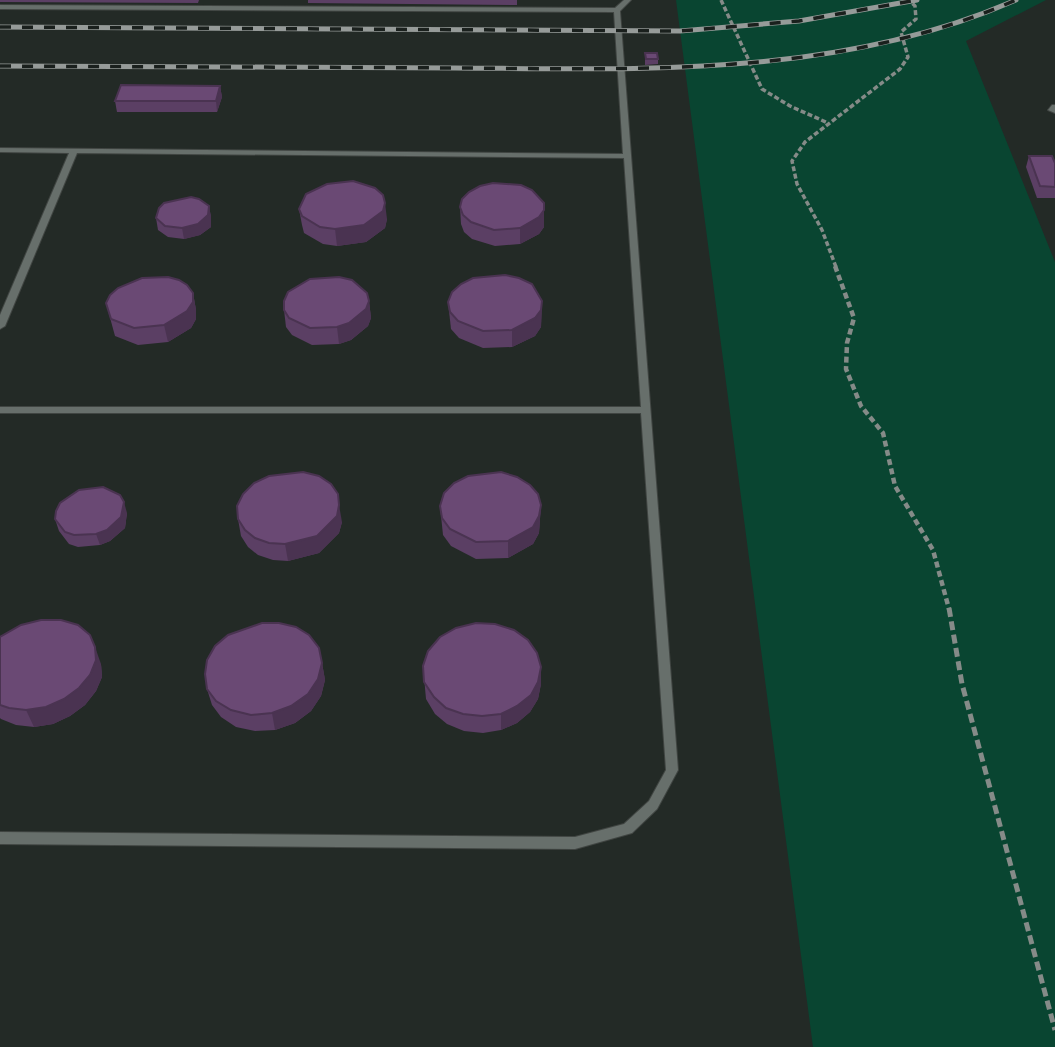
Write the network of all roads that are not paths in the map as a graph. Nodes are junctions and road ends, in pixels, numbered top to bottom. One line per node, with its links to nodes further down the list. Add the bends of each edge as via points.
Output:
1 (628, 0): 3 (lane)
2 (0, 7): 3 (lane)
3 (617, 10): 6 (lane)
4 (0, 150): 5 (lane)
5 (74, 150): 6 (lane); 7 (lane)
6 (628, 156): 9 (lane)
7 (0, 326)
8 (0, 410): 9 (lane)
9 (646, 410): 10 (lane, via 672,771 653,805 628,829 575,843)
10 (0, 838)

